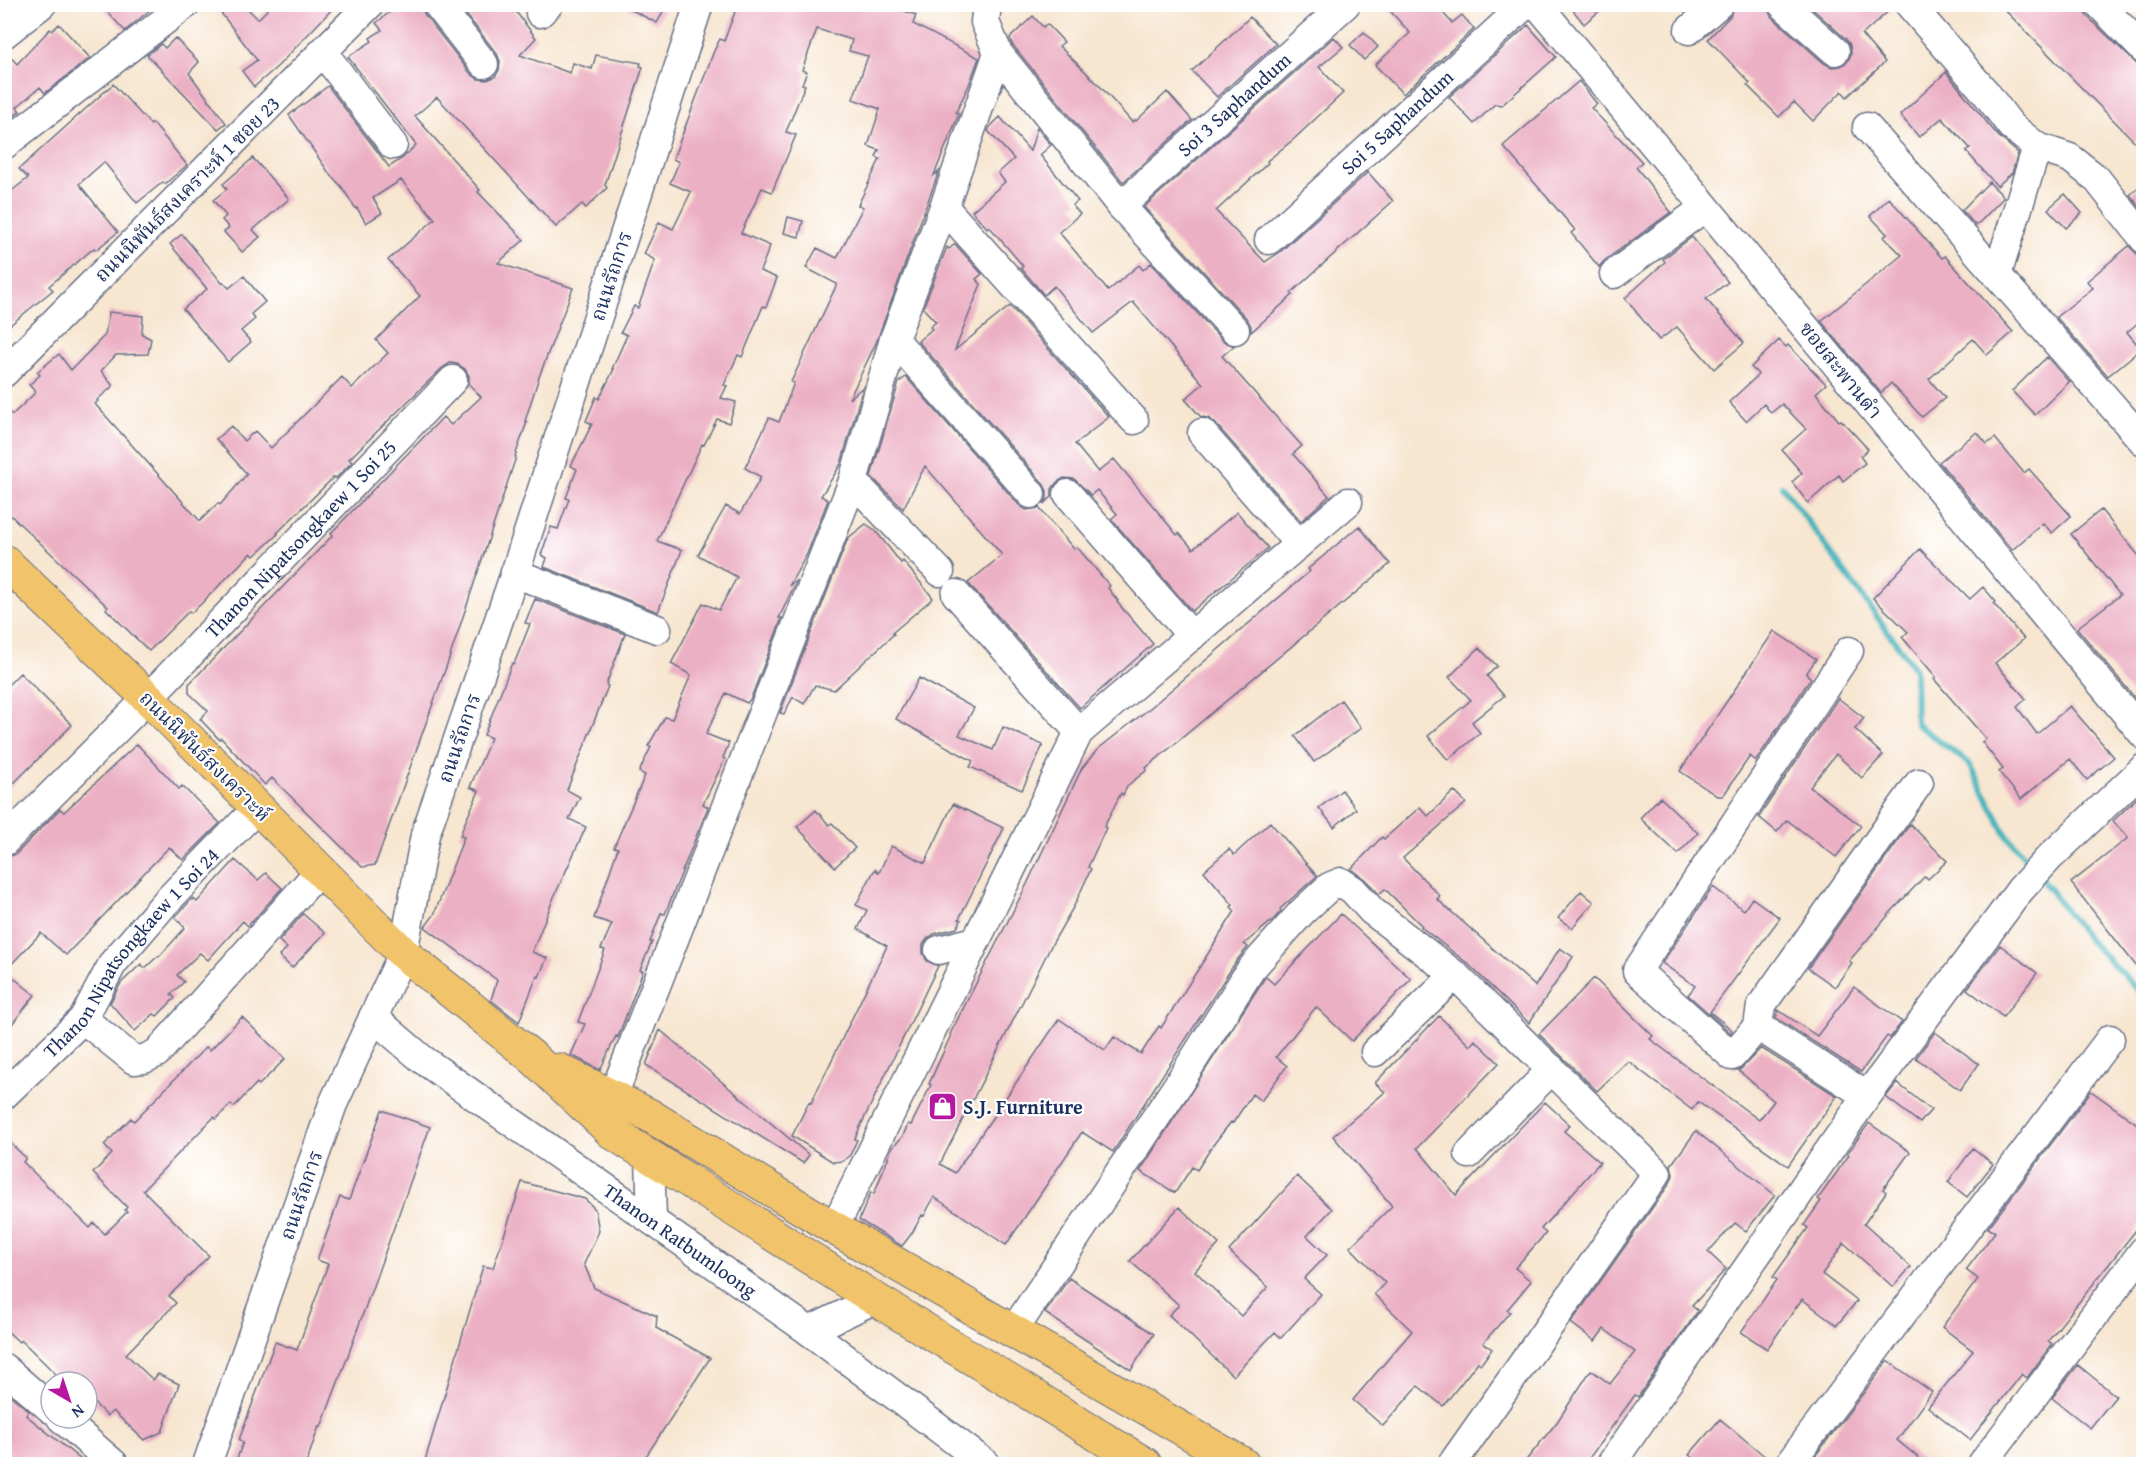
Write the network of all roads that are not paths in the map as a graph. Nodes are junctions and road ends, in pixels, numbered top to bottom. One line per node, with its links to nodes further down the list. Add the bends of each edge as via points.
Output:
1 (42, 4): 15 (street)
2 (186, 4): 22 (street)
3 (370, 4): 18 (street, ถนนนิพันธ์สงเคราะห์ 1 ซอย 23)
4 (437, 4): 20 (street)
5 (699, 4): 45 (street, ถนนรัถการ)
6 (987, 4): 19 (street, via 985,22)
7 (1346, 4): 25 (street, Soi 3 Saphandum)
8 (1526, 4): 29 (street, Soi 5 Saphandum)
9 (1537, 4): 27 (street, ซอยสะพานดำ)
10 (1719, 4): 14 (street)
11 (1782, 4): 17 (street)
12 (1909, 4): 24 (street, via 2011,126)
13 (2098, 4): 16 (street)
14 (1689, 30)
15 (4, 34)
16 (2144, 50)
17 (1835, 51)
18 (323, 52): 23 (street); 34 (street, ถนนนิพันธ์สงเคราะห์ 1 ซอย 23)
19 (998, 53): 25 (street); 26 (street)
20 (484, 64)
21 (1867, 127): 31 (street)
22 (4, 145)
23 (393, 145)
24 (2037, 147): 28 (street, via 2070,158 2096,178); 31 (street)
25 (1120, 206): 32 (street)
26 (944, 207): 33 (street); 36 (street)
27 (1704, 208): 30 (street); 51 (street, ซอยสะพานดำ)
28 (2144, 239)
29 (1269, 240)
30 (1614, 274)
31 (1997, 275): 38 (street)
32 (1235, 330)
33 (894, 339): 39 (street); 40 (street)
34 (4, 373)
35 (453, 380): 49 (street, Thanon Nipatsongkaew 1 Soi 25)
36 (1134, 420)
37 (1202, 433): 43 (street)
38 (2144, 442)
39 (854, 481): 50 (street); 69 (street)
40 (1031, 494)
41 (1068, 494): 47 (street)
42 (1348, 502): 43 (street)
43 (1299, 544): 47 (street)
44 (4, 561): 49 (main road, ถนนนิพันธ์สงเคราะห์)
45 (515, 573): 46 (street); 59 (street, ถนนรัถการ, via 425,835)
46 (657, 629)
47 (1192, 636): 50 (street)
48 (1849, 651): 63 (street, via 1637,971 1731,1056)
49 (148, 698): 54 (main road, ถนนนิพันธ์สงเคราะห์); 55 (street, Thanon Nipatsongkaew 1 Soi 25)
50 (1079, 732): 57 (street)
51 (2144, 735)
52 (2144, 768): 70 (street, via 2020,890)
53 (1919, 783): 63 (street, via 1761,1006)
54 (257, 808): 56 (main road, ถนนนิพันธ์สงเคราะห์); 62 (street, Thanon Nipatsongkaew 1 Soi 24, via 113,963)
55 (4, 842)
56 (320, 870): 59 (main road, ถนนนิพันธ์สงเคราะห์); 62 (street, via 157,1053 134,1060)
57 (975, 941): 58 (street); 74 (street)
58 (939, 950)
59 (403, 953): 61 (street, ถนนรัถการ); 66 (main road, ถนนนิพันธ์สงเคราะห์)
60 (1455, 975): 65 (street); 67 (street); 78 (street, via 1372,911 1347,885 1341,882 1329,887 1251,969)
61 (373, 1017): 73 (street, Thanon Ratbumloong, via 422,1059); 83 (street, ถนนรัถการ, via 333,1104)
62 (83, 1020): 68 (street, Thanon Nipatsongkaew 1 Soi 24)
63 (1758, 1026): 70 (street)
64 (2110, 1039): 89 (street)
65 (1375, 1052)
66 (531, 1056): 69 (main road); 72 (main road, via 613,1133)
67 (1552, 1069): 71 (street); 87 (street, via 1657,1173)
68 (4, 1095)
69 (613, 1096): 74 (main road)
70 (1867, 1096): 88 (street)
71 (1469, 1154)
72 (650, 1158): 73 (street); 76 (main road)
73 (652, 1218): 77 (street, Thanon Ratbumloong)
74 (834, 1228): 78 (main road)
75 (2144, 1250): 90 (street)
76 (875, 1299): 77 (street); 85 (main road)
77 (809, 1331): 84 (street, Thanon Ratbumloong)
78 (1012, 1333): 86 (main road)
79 (4, 1368): 80 (street)
80 (39, 1399)
81 (75, 1430): 82 (street)
82 (114, 1464)
83 (207, 1464)
84 (986, 1464)
85 (1144, 1464)
86 (1243, 1464)
87 (1452, 1464)
88 (1611, 1464)
89 (1789, 1464)
90 (1982, 1464)

